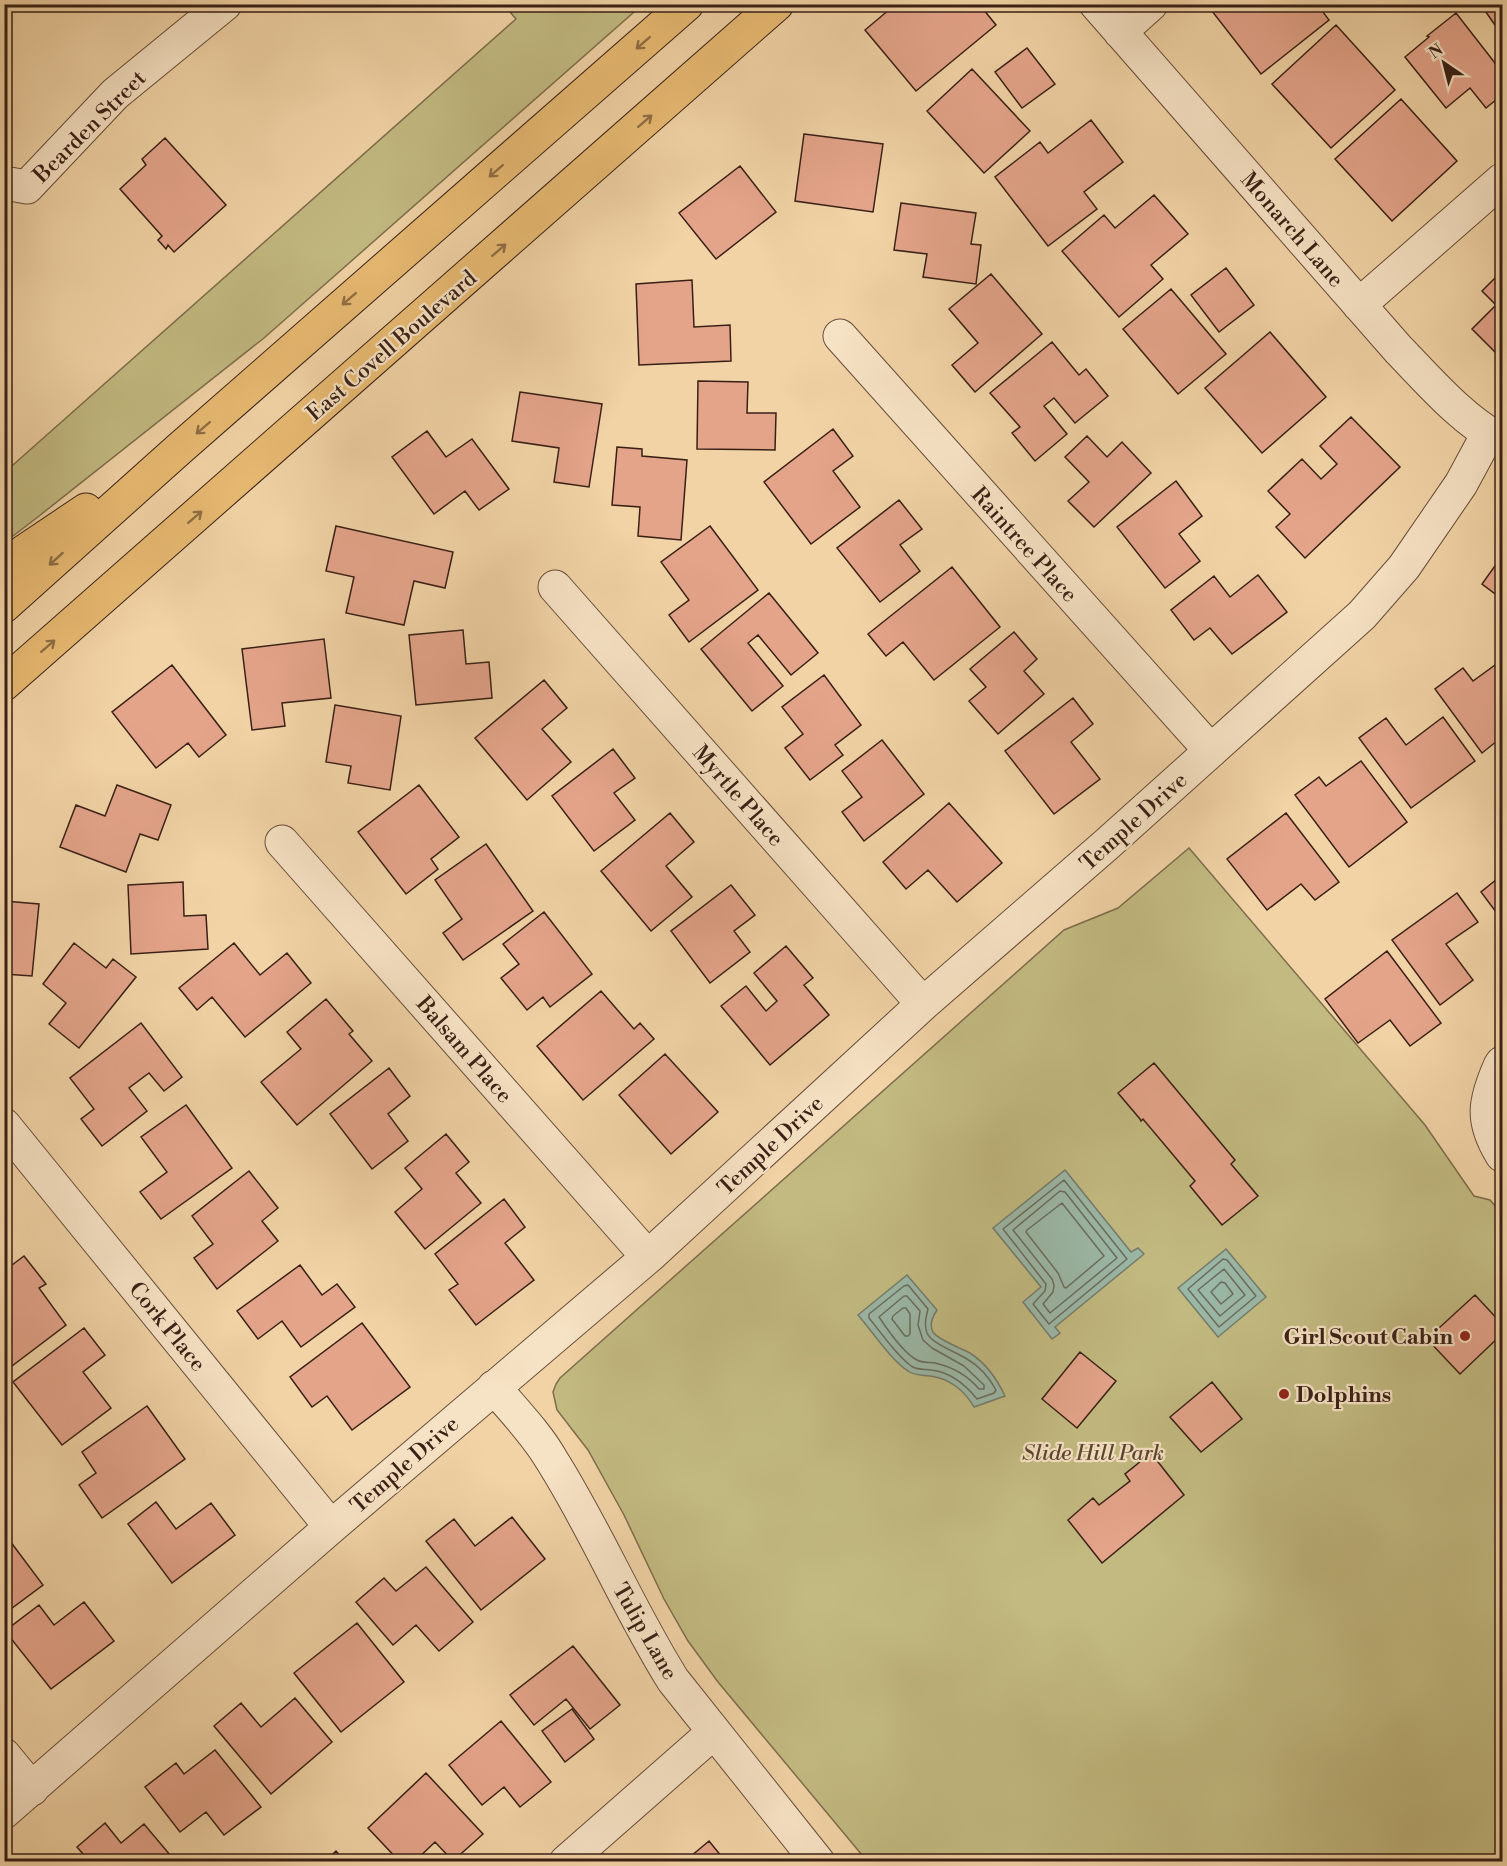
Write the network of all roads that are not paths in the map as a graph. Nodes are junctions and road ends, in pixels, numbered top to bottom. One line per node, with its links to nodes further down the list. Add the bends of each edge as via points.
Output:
1 (225, 4): 8 (street, Bearden Street, via 115,94 27,187)
2 (687, 4): 12 (main road, one-way to 12)
3 (777, 4): 16 (main road, East Covell Boulevard, one-way to 3)
4 (1096, 4): 6 (street, Monarch Lane)
5 (1150, 4): 6 (street)
6 (1120, 32): 9 (street, Monarch Lane)
7 (1503, 180): 9 (street)
8 (4, 183)
9 (1359, 305): 11 (street, Monarch Lane, via 1447,399)
10 (840, 336): 17 (street, Raintree Place)
11 (1496, 437): 17 (street, Temple Drive, via 1404,567 1362,615)
12 (178, 450): 13 (main road); 15 (main road, one-way to 15)
13 (4, 562)
14 (555, 587): 19 (street, Myrtle Place)
15 (4, 606)
16 (4, 684)
17 (1210, 751): 19 (street, Temple Drive)
18 (282, 842): 23 (street, Balsam Place)
19 (923, 1004): 23 (street, Temple Drive)
20 (1503, 1064): 22 (street, via 1489,1091 1486,1118)
21 (4, 1125): 25 (street, Cork Place)
22 (1503, 1155)
23 (648, 1257): 24 (street, Temple Drive)
24 (494, 1387): 25 (street, Temple Drive); 26 (street, Tulip Lane, via 550,1456 653,1648)
25 (331, 1527): 28 (street, Temple Drive)
26 (714, 1732): 30 (street); 31 (street, Tulip Lane)
27 (4, 1755): 28 (street)
28 (32, 1789): 29 (street, Temple Drive)
29 (4, 1812)
30 (566, 1862)
31 (818, 1862)

